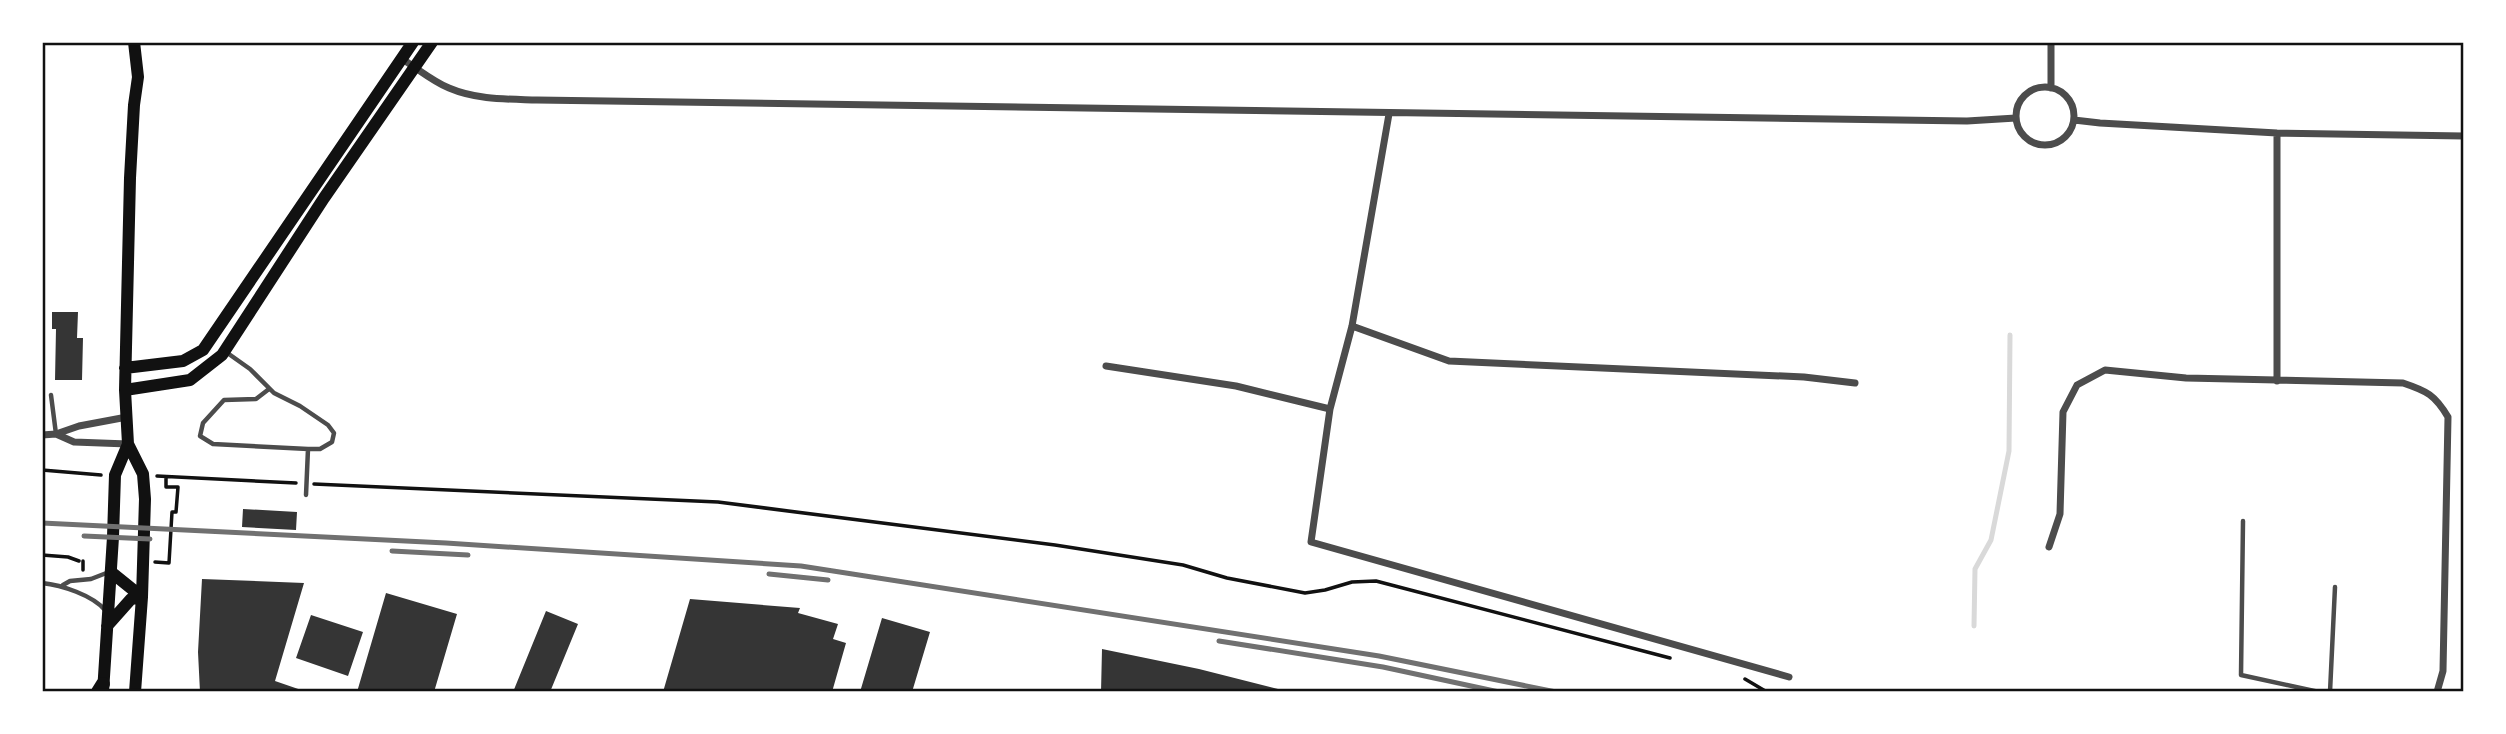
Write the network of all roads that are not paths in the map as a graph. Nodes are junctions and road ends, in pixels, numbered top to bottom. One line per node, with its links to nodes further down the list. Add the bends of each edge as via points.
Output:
1 (134, 42): 16 (main road, via 138,77)
2 (413, 42): 5 (main road)
3 (432, 42): 6 (main road)
4 (2050, 42): 7 (street)
5 (402, 59): 6 (street); 16 (main road, via 202,350 183,361)
6 (415, 67): 8 (street, via 447,88 489,99); 14 (main road)
7 (2051, 88): 9 (street, via 2027,93); 10 (street, via 2069,100)
8 (1389, 114): 9 (street); 13 (street)
9 (2016, 118): 10 (street, via 2028,140 2049,145 2066,135)
10 (2074, 120): 11 (street)
11 (2277, 133): 12 (street); 17 (street)
12 (2464, 136)
13 (1352, 326): 18 (street, via 1449,361); 22 (street)
14 (225, 351): 19 (lane); 20 (main road, via 190,380)
15 (1106, 366): 22 (street, via 1236,386)
16 (125, 368): 20 (main road)
17 (2277, 381): 30 (street, via 2105,370 2077,385 2063,412 2060,514); 42 (street, via 2403,383 2425,390 2439,401 2448,417 2443,671)
18 (1855, 383)
19 (268, 388): 27 (lane, via 332,429 334,438 329,446); 27 (lane, via 256,400 220,402 200,436 213,444)
20 (125, 390): 23 (main road)
21 (51, 395): 24 (lane)
22 (1330, 409): 37 (street, via 1311,542)
23 (127, 417): 24 (street); 26 (main road)
24 (56, 434): 25 (street); 26 (street, via 74,442)
25 (42, 435)
26 (128, 444): 31 (main road, via 115,475); 35 (main road, via 143,474)
27 (308, 449): 28 (lane)
28 (306, 495)
29 (2243, 521): 40 (lane, via 2241,675)
30 (2049, 547)
31 (111, 572): 33 (lane); 35 (main road); 36 (main road)
32 (42, 583): 33 (lane)
33 (63, 585): 36 (lane, via 100,605)
34 (2335, 587): 41 (lane)
35 (142, 597): 36 (main road, via 131,599); 39 (main road)
36 (107, 621): 38 (main road)
37 (1789, 677)
38 (101, 689)
39 (135, 692)
40 (2319, 692)
41 (2330, 692)
42 (2437, 692)

